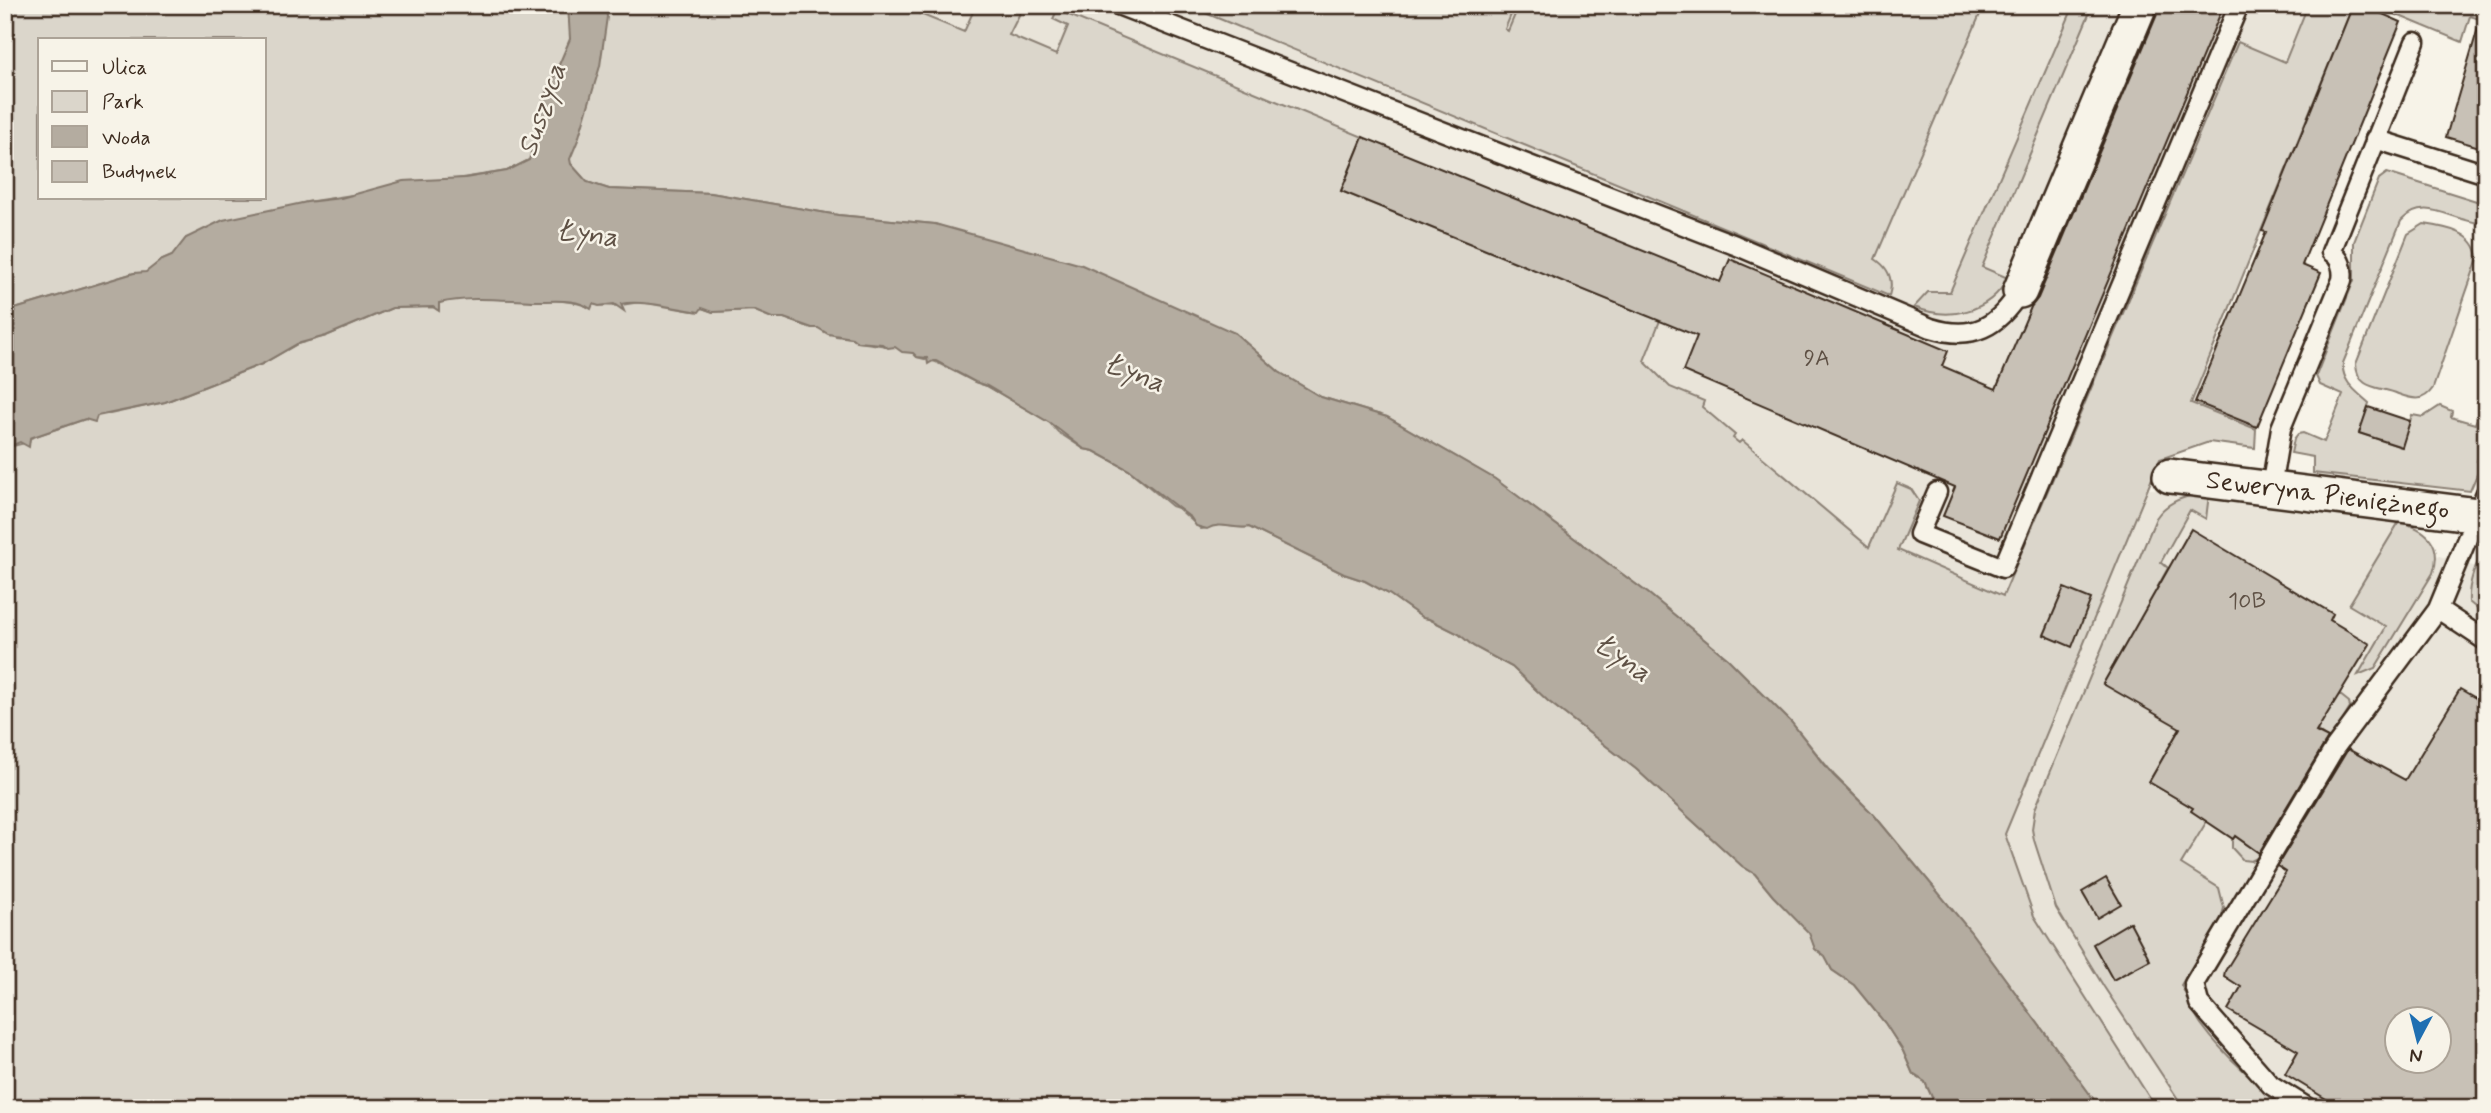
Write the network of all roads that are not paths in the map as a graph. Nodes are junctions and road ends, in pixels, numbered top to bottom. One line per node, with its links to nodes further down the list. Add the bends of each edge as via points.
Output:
1 (1118, 5): 7 (lane, via 1735,245 1931,328 1959,334 1987,327 2008,310)
2 (2140, 5): 7 (street)
3 (2239, 5): 10 (lane, via 2003,568 1919,534)
4 (2414, 42): 5 (lane)
5 (2375, 139): 6 (lane); 9 (lane, via 2331,252 2337,255 2342,279 2281,428)
6 (2486, 174)
7 (2020, 291)
8 (2169, 476): 9 (street, Seweryna Pieniężnego)
9 (2271, 488): 11 (street, Seweryna Pieniężnego)
10 (1937, 492)
11 (2483, 508): 12 (lane)
12 (2438, 609): 13 (lane); 14 (lane, via 2334,749 2194,984 2199,1003 2271,1086)
13 (2486, 641)
14 (2308, 1108)

